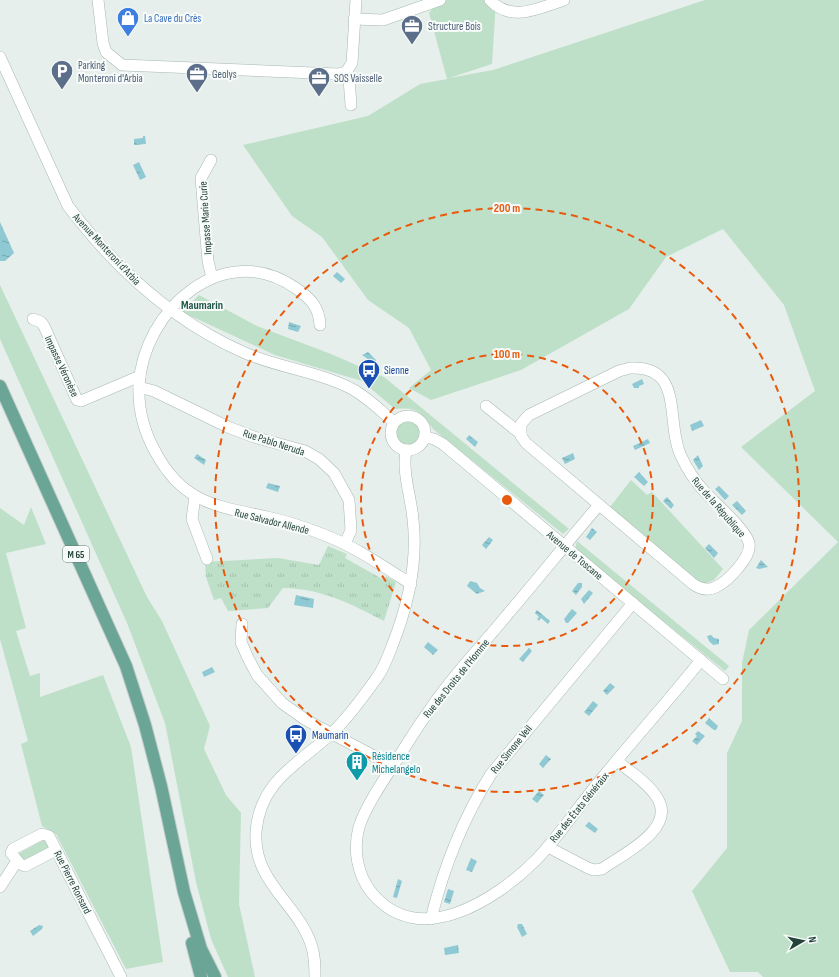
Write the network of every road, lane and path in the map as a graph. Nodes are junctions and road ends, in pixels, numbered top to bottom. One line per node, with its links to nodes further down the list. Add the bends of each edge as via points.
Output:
1 (98, 0): 8 (street, via 106,52 122,65 330,74)
2 (356, 0): 6 (street)
3 (440, 0): 6 (street, via 383,20)
4 (490, 0): 5 (street, via 503,10 514,13 528,12)
5 (559, 1)
6 (354, 18): 8 (street, via 352,64)
7 (0, 57): 12 (street, Avenue Monteroni d'Arbia, via 68,206 137,283)
8 (346, 72): 9 (street)
9 (351, 105)
10 (211, 160): 11 (street, Impasse Marie Curie, via 201,178 208,260)
11 (212, 278): 12 (street, Rue Salvador Allende, via 191,289); 14 (street, Rue Salvador Allende, via 258,272 280,279 317,306)
12 (169, 308): 15 (street, Rue Salvador Allende, via 150,337); 19 (street, Avenue Monteroni d'Arbia, via 215,339 245,353 273,364 330,380 353,390)
13 (33, 319): 15 (street, Impasse Véronèse, via 44,326 78,400)
14 (320, 325)
15 (140, 376): 17 (street, Rue Salvador Allende)
16 (0, 386): 33 (main road, M 65, via 126,666)
17 (139, 388): 23 (street, Rue Salvador Allende, via 140,411 150,443 165,469 179,485); 25 (street, Rue Pablo Neruda, via 154,391 228,427 305,451 319,459 334,473 348,500 351,530)
18 (486, 406): 20 (street)
19 (394, 422): 21 (street, via 404,416 416,418 423,425); 22 (street, via 391,427 391,439 398,447)
20 (521, 434): 24 (street, Rue de la République, via 526,444); 24 (street, Rue de la République, via 521,424 525,418 619,371 635,368 653,373 663,381 671,397 674,437 684,462 703,490 748,538 748,555 717,587 701,588)
21 (425, 437): 22 (street, via 420,446); 26 (street, Avenue de Toscane, via 434,438 442,444)
22 (406, 450): 28 (street, via 405,470 414,537)
23 (195, 496): 25 (street, Rue Salvador Allende, via 227,510 294,524); 27 (street, via 192,519)
24 (599, 505): 26 (street)
25 (346, 544): 28 (street, Rue Salvador Allende)
26 (564, 546): 29 (street, Avenue de Toscane); 36 (street, Rue des Droits de l'Homme, via 432,706)
27 (207, 559)
28 (411, 584): 34 (street, via 403,616 378,677)
29 (633, 603): 31 (street, Avenue de Toscane); 41 (street, Rue Simone Veil, via 503,757 487,780 462,826 445,867)
30 (242, 624): 34 (street, via 242,642 248,658 269,690 294,712)
31 (701, 660): 32 (street, Avenue de Toscane); 35 (street, Rue des États Généraux)
32 (723, 679)
33 (145, 725): 43 (main road, M 65, via 172,864); 44 (main road, M 65, via 184,892 201,949)
34 (332, 733): 36 (street); 45 (street, via 277,779 262,804 256,832 264,871 301,924 311,944)
35 (616, 761): 37 (street, Rue des États Généraux); 37 (street, via 657,796 661,815 655,831 602,868 594,870)
36 (393, 766): 41 (street, Rue des Droits de l'Homme, via 362,819 356,848 358,867 370,891 385,905 402,915)
37 (548, 847): 41 (street, Rue des États Généraux, via 499,891 458,913)
38 (56, 850): 39 (street, via 25,866); 39 (street, Rue Pierre Ronsard, via 49,836 42,834 13,849 11,853); 42 (street, Rue Pierre Ronsard)
39 (17, 861): 40 (street)
40 (0, 887)
41 (431, 919)
42 (121, 977)
43 (201, 977)
44 (215, 977)
45 (314, 977)

